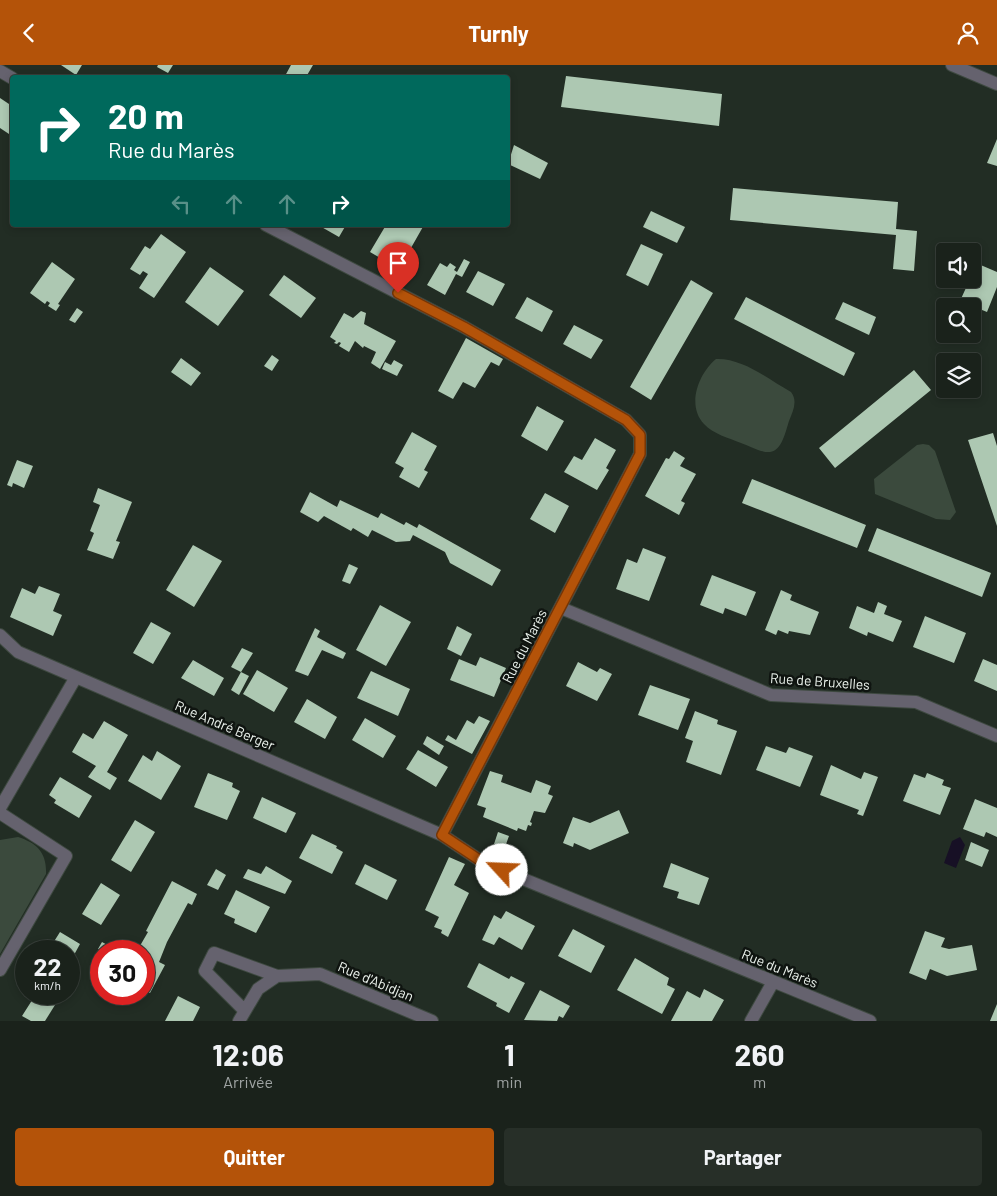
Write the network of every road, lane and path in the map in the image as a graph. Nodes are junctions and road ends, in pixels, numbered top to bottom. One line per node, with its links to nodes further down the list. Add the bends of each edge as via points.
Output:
1 (952, 65): 2 (street)
2 (997, 84)
3 (270, 227): 4 (street, Rue du Marès, via 464,327 626,420 640,435 640,454)
4 (561, 608): 7 (street, Rue de Bruxelles, via 771,695 916,702); 10 (street, Rue du Marès)
5 (0, 635): 6 (street, Rue André Berger, via 18,652)
6 (76, 677): 8 (street); 10 (street, Rue André Berger)
7 (997, 736)
8 (0, 808)
9 (0, 813): 11 (street, via 66,856)
10 (442, 835): 13 (street, Rue du Marès, via 484,863)
11 (0, 970)
12 (277, 976): 14 (street, via 258,989); 14 (street, via 214,953 205,971); 15 (street, Rue d'Abidjan, via 320,974)
13 (773, 982): 16 (street); 17 (street, Rue du Marès)
14 (242, 1016)
15 (432, 1021)
16 (751, 1021)
17 (870, 1021)

